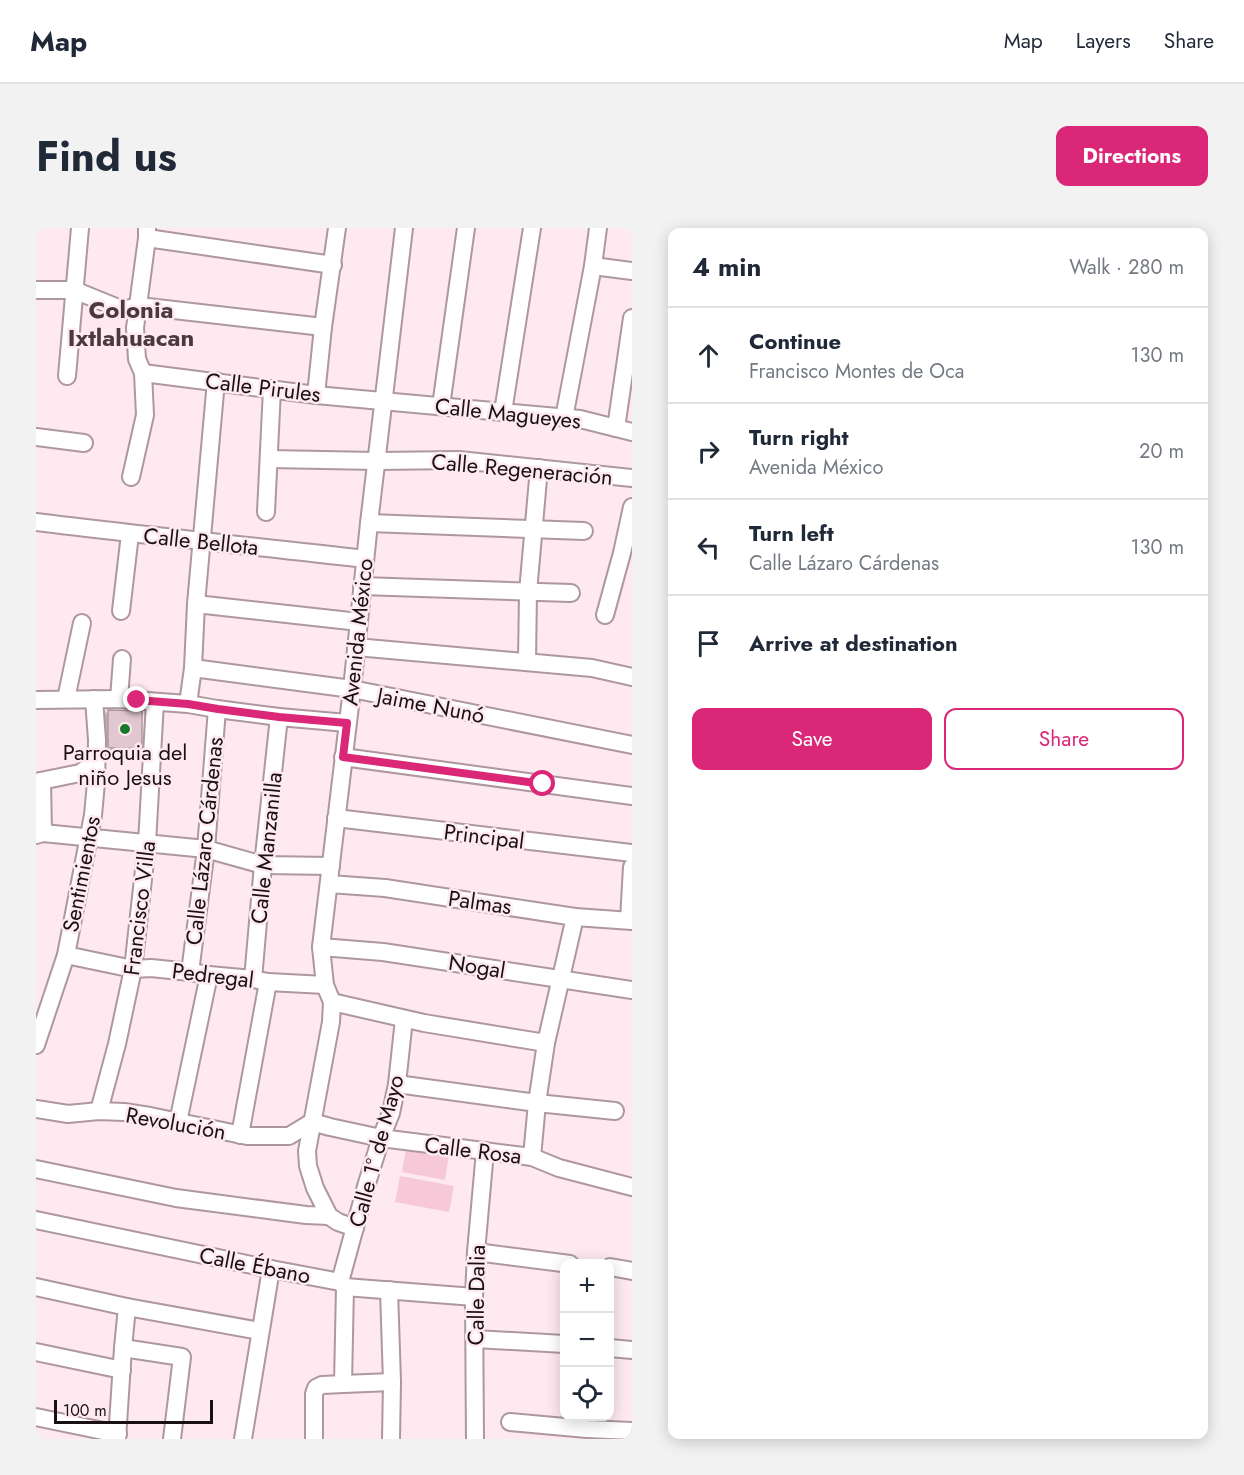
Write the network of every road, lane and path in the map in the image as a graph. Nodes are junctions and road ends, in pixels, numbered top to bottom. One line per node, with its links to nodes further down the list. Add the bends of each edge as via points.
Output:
1 (80, 228): 12 (street)
2 (337, 228): 8 (street)
3 (404, 228): 22 (street, Avenida México)
4 (466, 228): 23 (street)
5 (532, 228): 24 (street)
6 (598, 228): 9 (street)
7 (147, 233): 8 (street); 13 (street)
8 (333, 265): 15 (street)
9 (593, 266): 10 (street); 25 (street)
10 (632, 271)
11 (36, 290): 12 (street)
12 (74, 290): 13 (street, via 123,310); 18 (street)
13 (139, 306): 15 (street); 17 (street, via 135,328 137,359)
14 (632, 318): 16 (street)
15 (323, 327): 21 (street)
16 (630, 351): 26 (street)
17 (143, 373): 19 (street, Calle Pirules); 32 (street, via 145,415)
18 (67, 376)
19 (216, 381): 20 (street, Calle Pirules); 41 (street)
20 (272, 389): 21 (street, Calle Pirules); 29 (street)
21 (316, 395): 22 (street, Calle Pirules)
22 (384, 400): 23 (street, Calle Magueyes); 30 (street, Avenida México)
23 (441, 406): 24 (street, Calle Magueyes)
24 (503, 412): 25 (street, Calle Magueyes)
25 (564, 418): 26 (street, Calle Magueyes)
26 (624, 430)
27 (36, 437): 28 (street)
28 (84, 443)
29 (269, 459): 30 (street, Calle Regeneración); 35 (street)
30 (377, 461): 31 (street, Calle Regeneración, via 459,460); 37 (street, Avenida México)
31 (538, 468): 33 (street, Calle Regeneración); 38 (street)
32 (131, 477)
33 (632, 477)
34 (632, 507): 42 (street)
35 (266, 512)
36 (36, 522): 40 (street, Calle Bellota)
37 (369, 523): 38 (street); 43 (street, Avenida México)
38 (533, 529): 39 (street); 45 (street)
39 (584, 531)
40 (130, 534): 41 (street, Calle Bellota); 48 (street)
41 (202, 540): 43 (street, Calle Bellota); 47 (street)
42 (627, 555): 49 (street)
43 (365, 559): 44 (street, Avenida México)
44 (362, 586): 45 (street); 50 (street, Avenida México)
45 (528, 592): 46 (street); 54 (street)
46 (571, 593)
47 (196, 604): 50 (street); 55 (street)
48 (121, 611)
49 (605, 615)
50 (359, 622): 52 (street, Avenida México)
51 (82, 623): 58 (street)
52 (356, 647): 54 (street); 57 (street, Avenida México)
53 (122, 659): 60 (street)
54 (527, 661): 56 (street)
55 (193, 668): 57 (street, Jaime Nunó); 63 (street)
56 (632, 677)
57 (352, 688): 66 (street, Avenida México); 67 (street, Jaime Nunó)
58 (66, 699): 59 (street, Calle Lázaro Cárdenas); 61 (street, Calle Lázaro Cárdenas)
59 (94, 699): 60 (street, Calle Lázaro Cárdenas); 69 (street, Sentimientos)
60 (119, 699): 62 (street, Calle Lázaro Cárdenas)
61 (36, 700)
62 (154, 702): 63 (street, Calle Lázaro Cárdenas); 75 (street, Francisco Villa)
63 (188, 704): 64 (street, Calle Lázaro Cárdenas)
64 (218, 709): 65 (street, Calle Lázaro Cárdenas); 76 (street, Calle Lázaro Cárdenas)
65 (279, 717): 66 (street, Calle Lázaro Cárdenas); 78 (street, Calle Manzanilla)
66 (347, 723): 68 (street, Avenida México)
67 (632, 745)
68 (343, 757): 71 (street); 72 (street, Avenida México)
69 (96, 762): 70 (street, via 80,773); 74 (street, Sentimientos)
70 (39, 782): 73 (street)
71 (632, 796)
72 (336, 818): 77 (street, Principal); 79 (street, Avenida México)
73 (40, 834): 74 (street)
74 (89, 838): 75 (street); 85 (street, Sentimientos)
75 (147, 843): 76 (street); 86 (street, Francisco Villa)
76 (206, 849): 78 (street); 87 (street, Calle Lázaro Cárdenas)
77 (632, 853)
78 (263, 865): 79 (street); 90 (street, Calle Manzanilla)
79 (331, 866): 81 (street, Avenida México)
80 (632, 867): 83 (street)
81 (329, 884): 82 (street, Palmas, via 384,888); 84 (street, Avenida México)
82 (575, 916): 83 (street, Palmas); 89 (street)
83 (630, 921)
84 (321, 947): 89 (street, Nogal, via 383,952); 91 (street, Avenida México)
85 (66, 955): 86 (street, Pedregal); 96 (street, Sentimientos)
86 (133, 969): 87 (street, Pedregal); 100 (street, Francisco Villa)
87 (190, 972): 88 (street, Pedregal)
88 (209, 975): 90 (street, Pedregal); 102 (street)
89 (562, 979): 92 (street, Nogal); 95 (street)
90 (261, 980): 91 (street, Pedregal); 104 (street, Calle Manzanilla)
91 (325, 986): 93 (street, Avenida México)
92 (632, 990)
93 (332, 1002): 94 (street); 103 (street, Avenida México)
94 (404, 1018): 95 (street); 97 (street, Calle 1º de Mayo)
95 (546, 1043): 98 (street)
96 (36, 1045)
97 (397, 1084): 98 (street); 105 (street, Calle 1º de Mayo)
98 (537, 1103): 101 (street); 107 (street)
99 (36, 1109): 100 (street, Revolución, via 68,1114)
100 (99, 1111): 102 (street, Revolución)
101 (615, 1111)
102 (178, 1122): 104 (street, Revolución)
103 (312, 1122): 104 (street, Revolución, via 289,1136); 105 (street, Calle Rosa); 110 (street, Avenida México, via 308,1166)
104 (240, 1135)
105 (381, 1138): 106 (street, Calle Rosa); 112 (street, Calle 1º de Mayo)
106 (485, 1151): 107 (street, Calle Rosa); 113 (street, Calle Dalia)
107 (532, 1157): 109 (street, Calle Rosa)
108 (36, 1169): 110 (street, via 176,1198)
109 (632, 1187)
110 (329, 1216): 112 (street)
111 (36, 1220): 116 (street, Calle Ébano)
112 (355, 1228): 118 (street, Calle 1º de Mayo)
113 (476, 1252): 114 (street); 121 (street, Calle Dalia)
114 (560, 1262)
115 (614, 1268): 117 (street)
116 (271, 1269): 118 (street, Calle Ébano); 123 (street)
117 (632, 1271)
118 (343, 1284): 120 (street, Calle Ébano); 132 (street, Calle 1º de Mayo)
119 (36, 1287): 122 (street)
120 (389, 1290): 121 (street, Calle Ébano); 131 (street)
121 (474, 1297): 124 (street, Calle Dalia)
122 (128, 1307): 123 (street); 126 (street)
123 (260, 1331): 139 (street)
124 (475, 1339): 125 (street); 142 (street, Calle Dalia)
125 (560, 1344)
126 (123, 1348): 130 (street); 138 (street, via 182,1357)
127 (614, 1348): 128 (street)
128 (632, 1350)
129 (36, 1352): 130 (street)
130 (122, 1370): 137 (street)
131 (392, 1382): 132 (street); 141 (street)
132 (343, 1384): 140 (street, via 316,1388)
133 (36, 1416): 137 (street)
134 (520, 1428): 136 (street)
135 (632, 1431): 136 (street)
136 (587, 1434)
137 (118, 1436)
138 (172, 1439)
139 (243, 1439)
140 (314, 1439)
141 (392, 1439)
142 (475, 1439)

